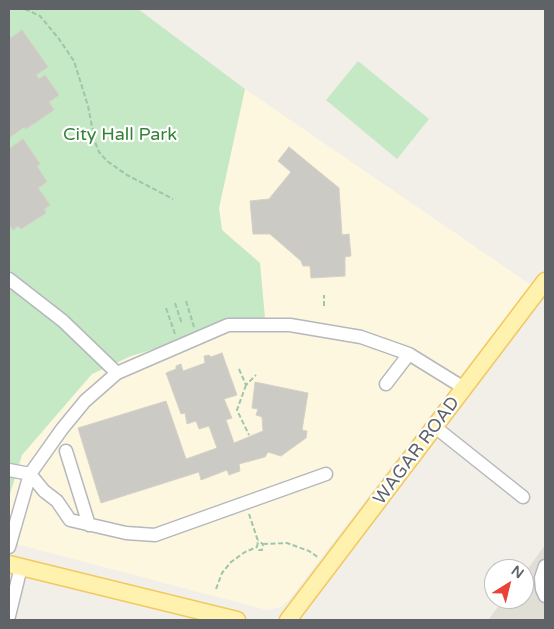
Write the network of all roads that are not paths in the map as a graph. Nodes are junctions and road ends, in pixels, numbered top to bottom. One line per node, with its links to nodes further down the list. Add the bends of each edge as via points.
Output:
1 (9, 279): 4 (street, via 63,321)
2 (545, 281): 6 (main road, WAGAR ROAD)
3 (409, 354): 4 (street, via 360,337 290,325 228,325); 5 (street); 6 (street)
4 (117, 373): 10 (street, via 84,401)
5 (386, 384)
6 (464, 388): 7 (main road, WAGAR ROAD)
7 (435, 427): 12 (street); 20 (main road, WAGAR ROAD)
8 (66, 451): 13 (street)
9 (9, 470): 10 (street)
10 (30, 474): 13 (street, via 44,491 57,500 70,520); 14 (street)
11 (326, 474): 13 (street, via 155,535)
12 (523, 497)
13 (89, 525)
14 (9, 547)
15 (15, 565): 18 (street); 19 (main road)
16 (545, 566): 17 (street, via 541,578)
17 (545, 596)
18 (9, 616)
19 (238, 620)
20 (288, 620)

